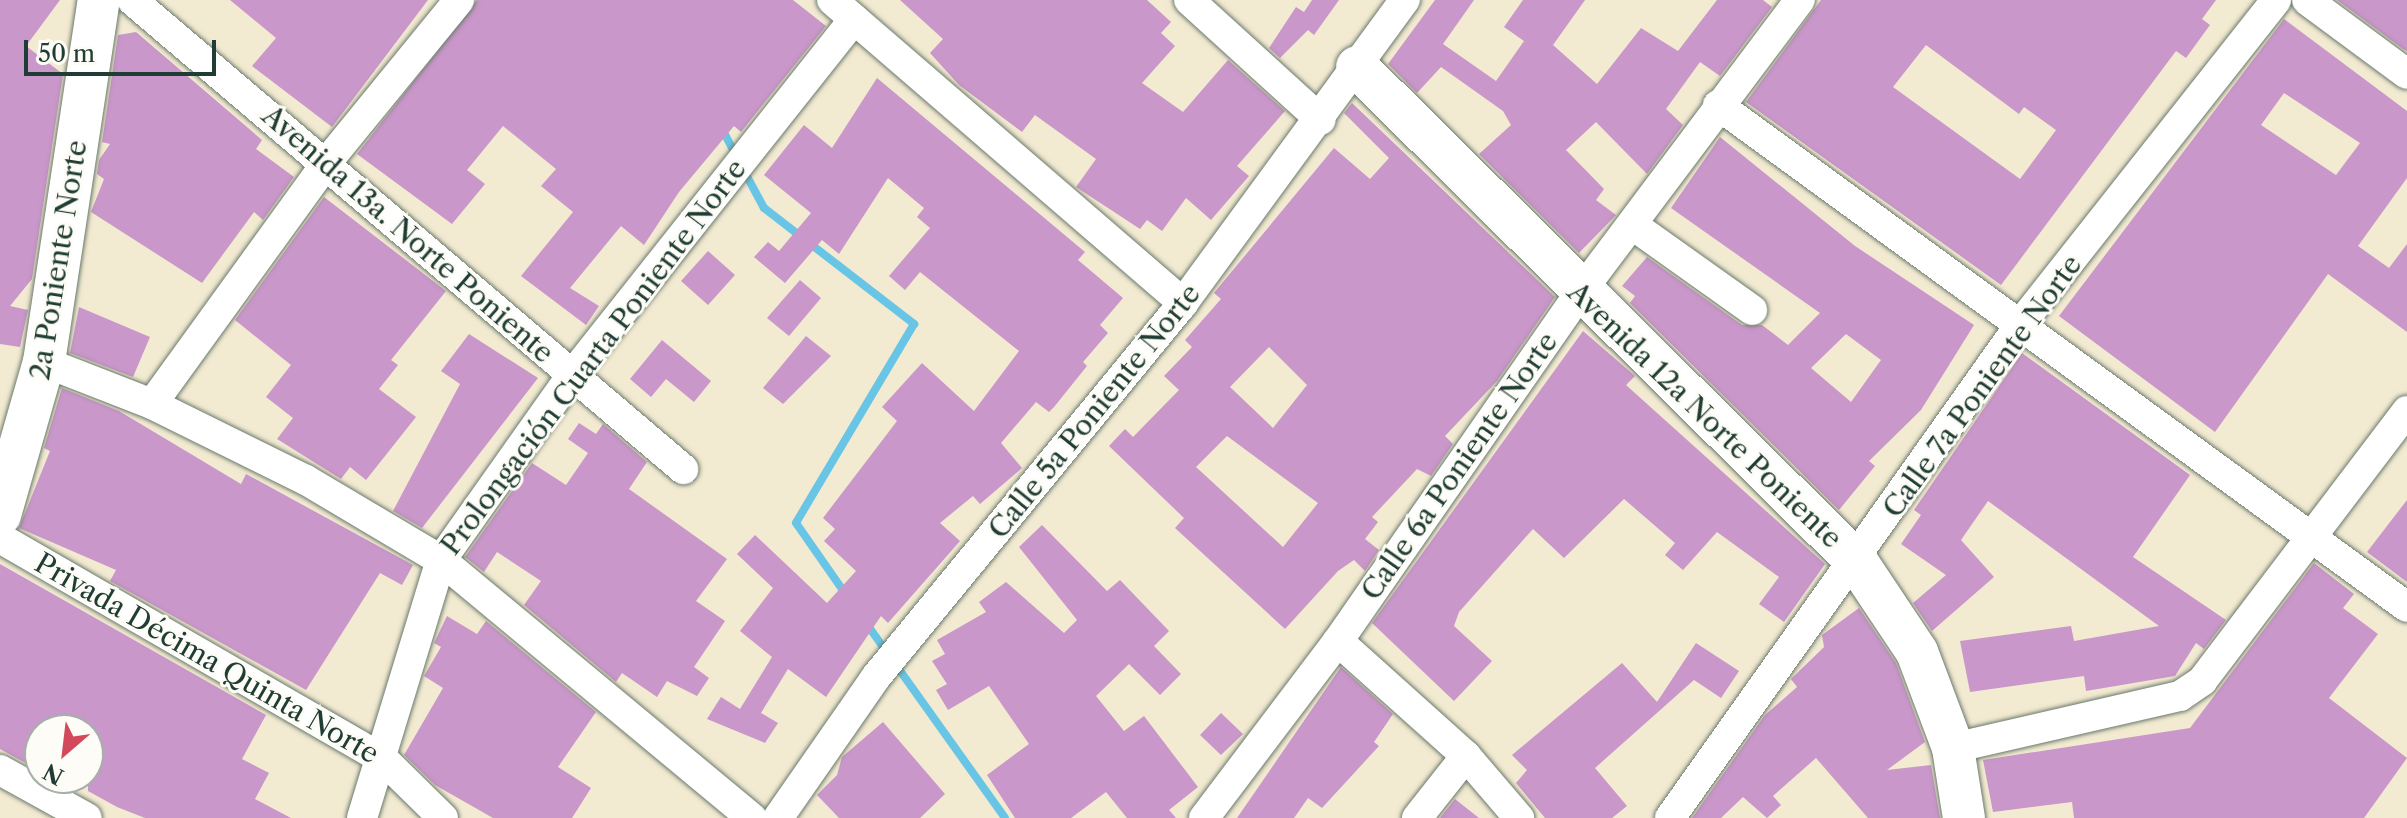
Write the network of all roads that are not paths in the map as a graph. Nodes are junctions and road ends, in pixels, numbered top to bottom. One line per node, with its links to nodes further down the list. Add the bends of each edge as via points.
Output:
1 (99, 0): 20 (street, 2a Poniente Norte)
2 (132, 0): 14 (street, Avenida 13a. Norte Poniente)
3 (459, 0): 14 (street)
4 (1189, 0): 13 (street)
5 (1405, 0): 10 (street, Calle 5a Poniente Norte)
6 (1800, 0): 12 (street, Calle 6a Poniente Norte)
7 (2276, 0): 19 (street, Calle 7a Poniente Norte)
8 (2307, 0): 11 (street)
9 (843, 10): 17 (street); 21 (street, Prolongación Cuarta Poniente Norte, via 768,123)
10 (1357, 67): 13 (street, Calle 5a Poniente Norte); 16 (street, Avenida 12a Norte Poniente)
11 (2407, 74)
12 (1718, 105): 15 (street, Calle 6a Poniente Norte); 19 (street)
13 (1321, 120): 17 (street, Calle 5a Poniente Norte)
14 (327, 162): 21 (street, Avenida 13a. Norte Poniente); 22 (street)
15 (1634, 226): 16 (street, Calle 6a Poniente Norte); 18 (street)
16 (1579, 294): 29 (street, Avenida 12a Norte Poniente); 31 (street, Calle 6a Poniente Norte)
17 (1183, 303): 40 (street, Calle 5a Poniente Norte, via 876,677)
18 (1752, 310)
19 (2022, 322): 26 (street); 29 (street, Calle 7a Poniente Norte)
20 (44, 362): 22 (street); 25 (street, 2a Poniente Norte)
21 (572, 375): 24 (street, Avenida 13a. Norte Poniente); 28 (street, Prolongación Cuarta Poniente Norte)
22 (152, 404): 28 (street, via 306,480)
23 (2407, 411): 26 (street)
24 (683, 469)
25 (0, 515)
26 (2312, 532): 30 (street); 32 (street, via 2202,681 2180,696)
27 (0, 538): 34 (street, Privada Décima Quinta Norte)
28 (441, 560): 34 (street, Prolongación Cuarta Poniente Norte); 39 (street)
29 (1857, 562): 32 (street, Avenida 12a Norte Poniente, via 1917,652); 44 (street, Calle 7a Poniente Norte)
30 (2407, 607)
31 (1338, 641): 33 (street); 41 (street, Calle 6a Poniente Norte)
32 (1953, 748): 45 (street, Avenida 12a Norte Poniente)
33 (1466, 756): 42 (street); 43 (street)
34 (383, 759): 37 (street, Prolongación Cuarta Poniente Norte); 38 (street, Privada Décima Quinta Norte)
35 (0, 770): 36 (street)
36 (87, 818)
37 (362, 818)
38 (443, 818)
39 (752, 818)
40 (778, 818)
41 (1204, 818)
42 (1417, 818)
43 (1519, 818)
44 (1670, 818)
45 (1964, 818)

